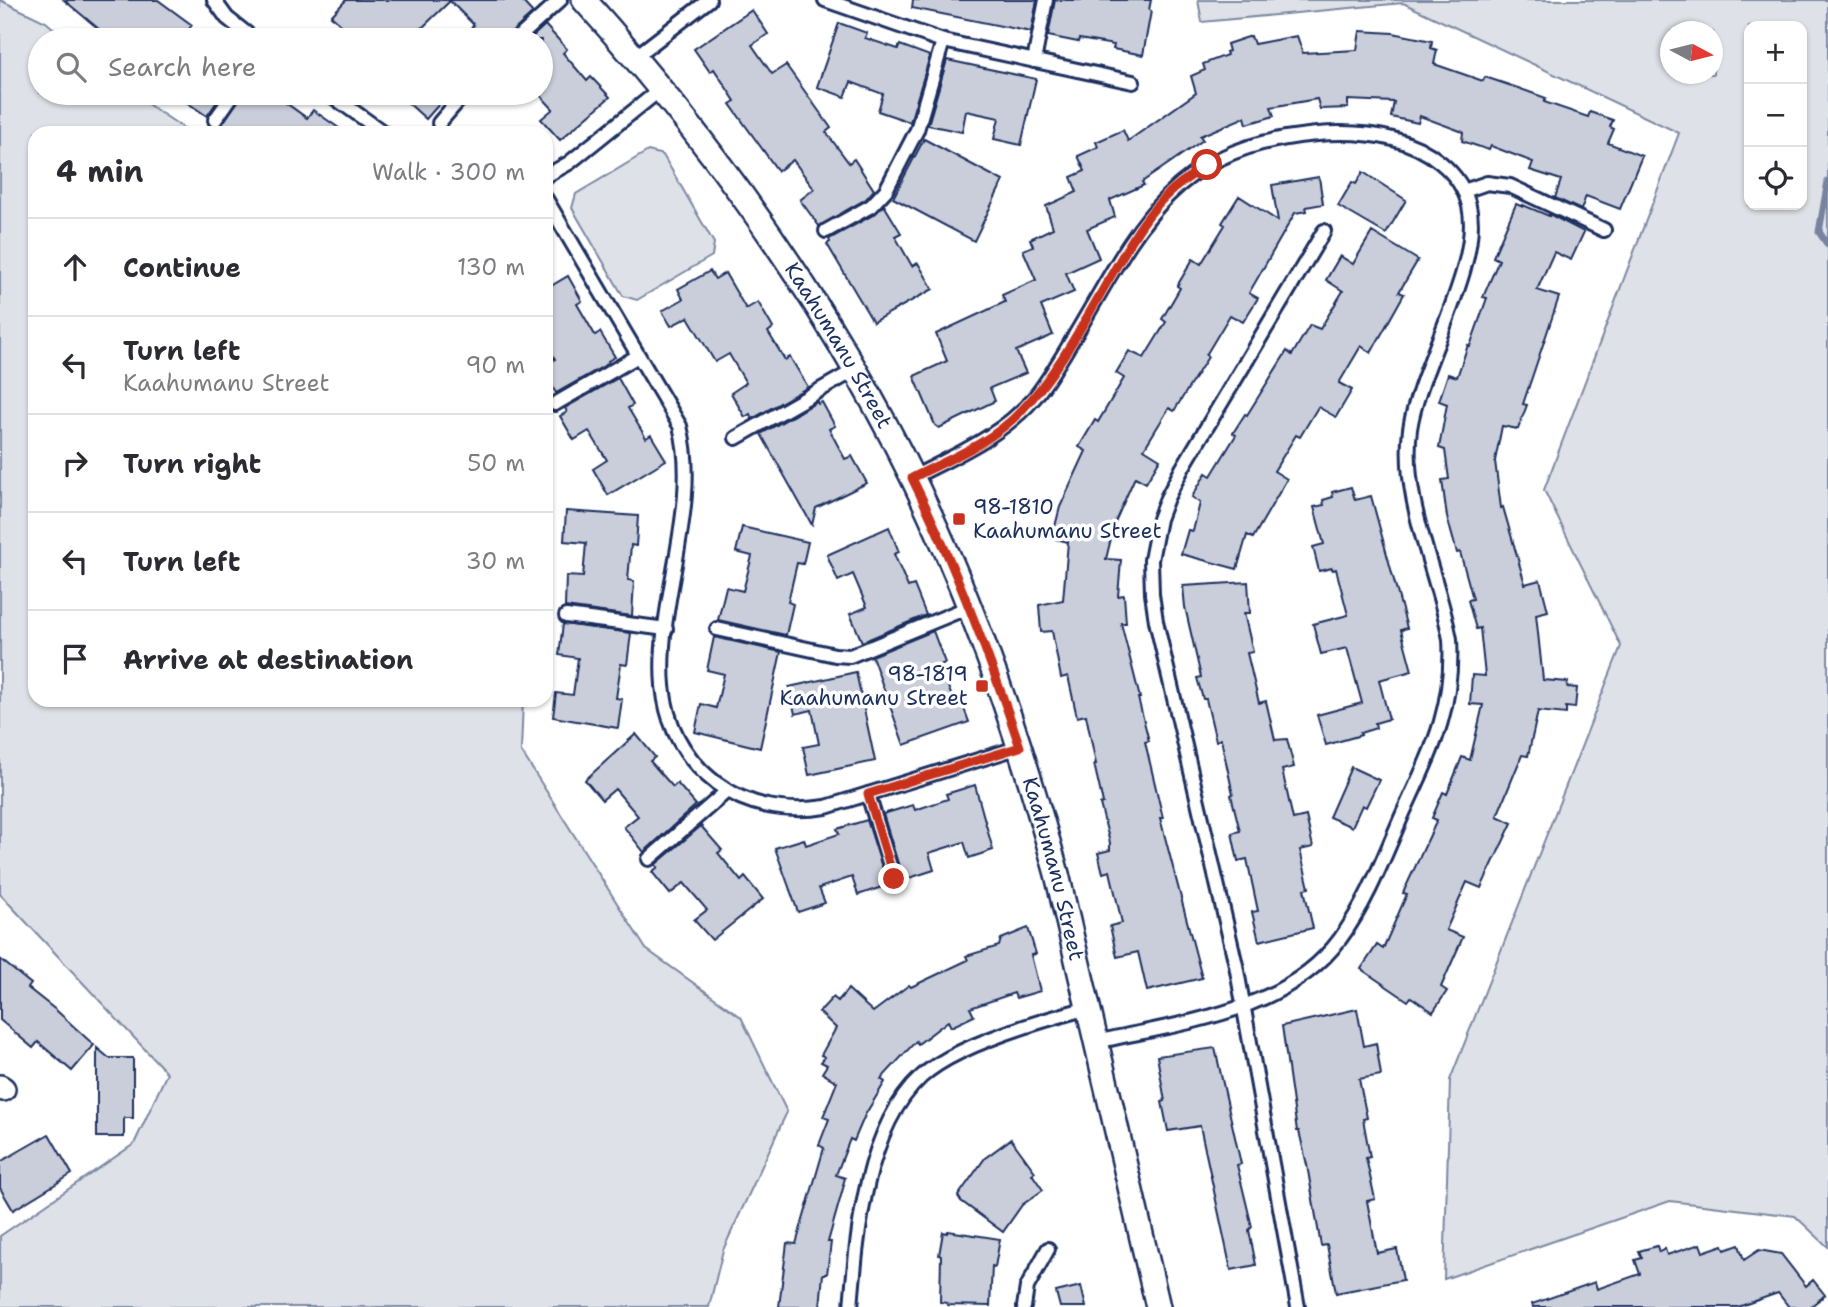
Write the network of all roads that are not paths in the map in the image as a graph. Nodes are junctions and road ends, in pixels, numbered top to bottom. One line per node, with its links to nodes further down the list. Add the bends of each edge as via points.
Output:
1 (214, 0): 7 (lane)
2 (559, 0): 8 (lane)
3 (584, 0): 10 (street, Kaahumanu Street)
4 (709, 0): 10 (lane)
5 (825, 0): 9 (lane)
6 (1046, 0): 11 (lane)
7 (240, 28)
8 (529, 28)
9 (943, 41): 11 (lane); 24 (lane, via 917,130 886,190 871,206)
10 (635, 57): 13 (street, Kaahumanu Street)
11 (1034, 61): 12 (lane)
12 (1133, 82)
13 (661, 89): 20 (lane); 27 (street, Kaahumanu Street, via 764,226)
14 (226, 105): 17 (lane)
15 (345, 105): 19 (lane)
16 (455, 105): 18 (lane)
17 (215, 120)
18 (439, 123)
19 (374, 126)
20 (553, 172)
21 (1464, 191): 23 (lane, via 1488,183 1510,186); 30 (lane, via 1445,166 1420,149 1369,134 1270,141 1207,165 1151,213 1059,362 1018,415 979,444); 41 (lane, via 1470,207 1468,254 1417,400 1409,453 1409,478 1450,639 1450,684 1443,720 1372,882 1340,939 1307,974)
22 (553, 211): 26 (lane)
23 (1604, 230)
24 (826, 231)
25 (1324, 231): 41 (lane, via 1183,467 1159,519 1151,560 1156,621)
26 (638, 356): 28 (lane); 33 (lane, via 680,426 687,461)
27 (855, 370): 29 (lane); 30 (street, Kaahumanu Street)
28 (555, 404)
29 (736, 438)
30 (912, 478): 31 (street, Kaahumanu Street)
31 (969, 607): 34 (lane, via 850,656); 35 (street, Kaahumanu Street)
32 (566, 616): 33 (lane)
33 (666, 629): 36 (lane, via 661,682 669,723 684,752)
34 (717, 629)
35 (1020, 747): 37 (lane); 40 (street, Kaahumanu Street, via 1057,874)
36 (727, 791): 37 (lane, via 785,810 826,807); 38 (lane)
37 (868, 794): 39 (lane)
38 (649, 859)
39 (894, 879)
40 (1088, 1008): 42 (street, Kaahumanu Street); 44 (lane, via 956,1054 907,1092 885,1131 866,1189)
41 (1244, 1008): 42 (lane); 47 (lane)
42 (1096, 1042): 46 (street, Kaahumanu Street)
43 (1048, 1249): 45 (lane, via 1027,1287)
44 (851, 1307)
45 (1024, 1307)
46 (1158, 1307)
47 (1298, 1307)

